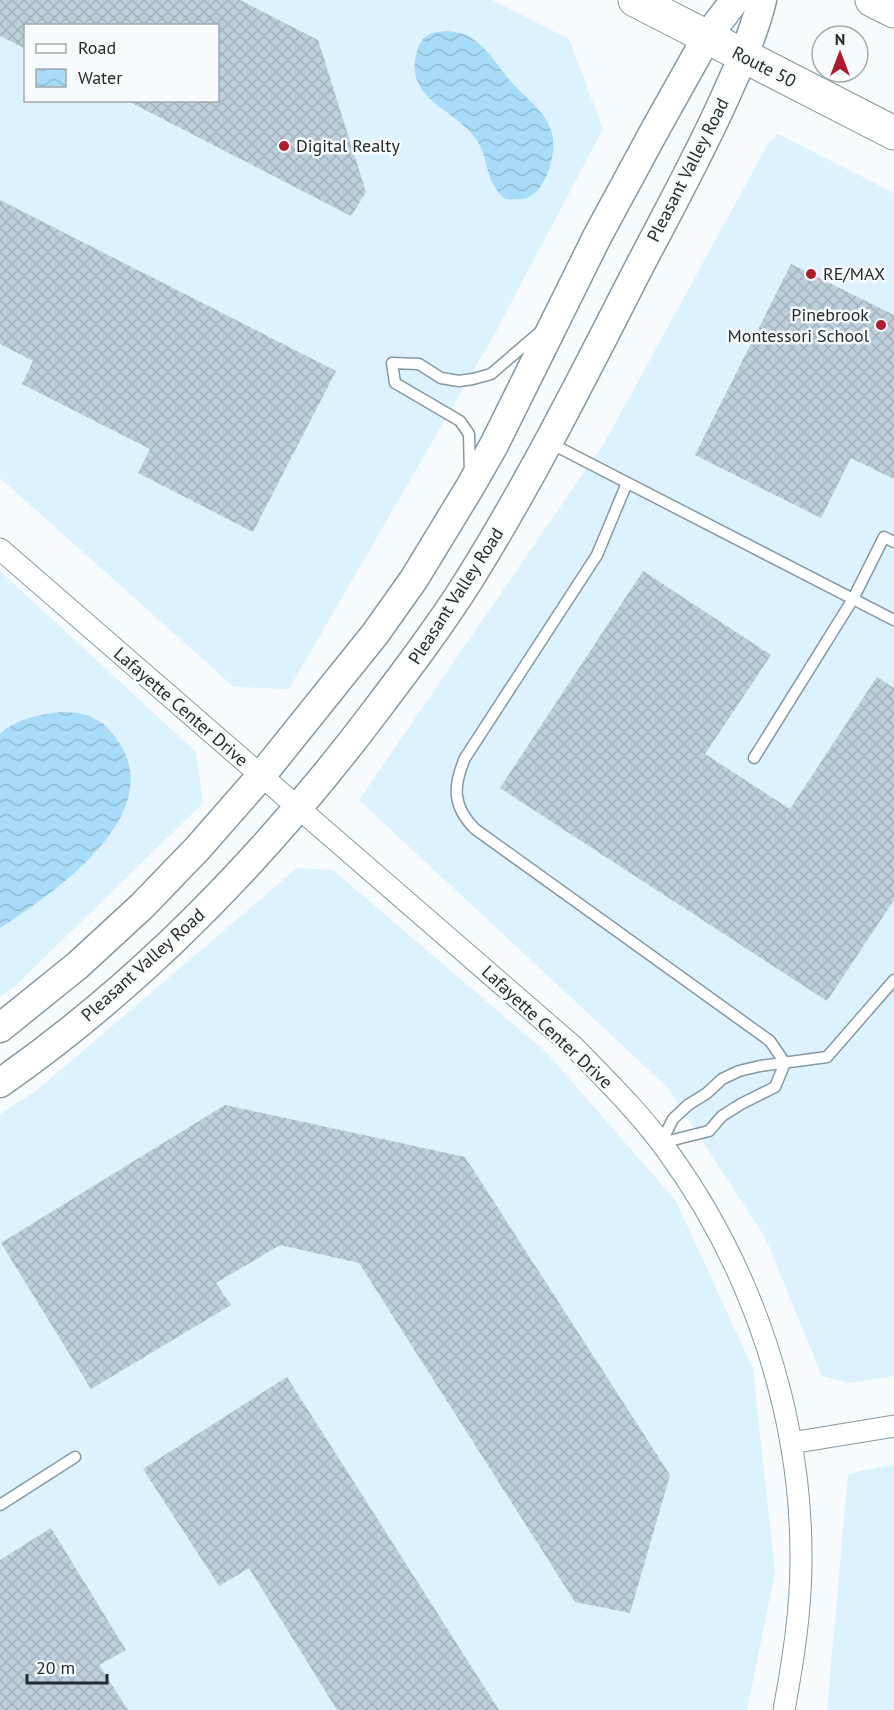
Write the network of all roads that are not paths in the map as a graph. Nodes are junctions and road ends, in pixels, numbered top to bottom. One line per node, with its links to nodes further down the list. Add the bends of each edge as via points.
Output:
1 (635, 0): 6 (highway, Route 50)
2 (735, 0): 6 (main road)
3 (762, 0): 7 (main road, Pleasant Valley Road)
4 (872, 0): 5 (highway)
5 (894, 11)
6 (707, 37): 7 (highway, Route 50); 9 (main road)
7 (743, 56): 8 (highway, Route 50); 10 (main road, Pleasant Valley Road, via 715,119)
8 (894, 133)
9 (558, 316): 12 (main road); 12 (lane, via 491,374 459,381 441,378 419,363 393,363 395,383 460,421 469,434)
10 (548, 442): 11 (lane); 19 (main road, Pleasant Valley Road, via 471,575 417,656)
11 (627, 483): 15 (lane); 22 (lane, via 597,555 465,758 457,782 458,803 475,829 770,1041)
12 (470, 487): 18 (main road, via 375,634)
13 (894, 542): 15 (lane, via 884,537)
14 (0, 549): 18 (street, Lafayette Center Drive)
15 (853, 599): 16 (lane); 17 (lane)
16 (894, 620)
17 (753, 758)
18 (261, 776): 19 (street, Lafayette Center Drive); 21 (main road, via 142,906 78,965)
19 (299, 809): 23 (main road, Pleasant Valley Road, via 143,969); 24 (street, Lafayette Center Drive, via 574,1047)
20 (894, 980): 22 (lane, via 827,1057)
21 (0, 1028)
22 (785, 1063): 24 (lane, via 775,1087 722,1116 709,1131); 24 (lane, via 739,1071 722,1079 673,1119)
23 (0, 1083)
24 (661, 1143): 26 (street, Lafayette Center Drive, via 727,1248 761,1328)
25 (894, 1426): 26 (street)
26 (791, 1443): 29 (street, Lafayette Center Drive, via 801,1561 797,1629)
27 (75, 1457): 28 (lane)
28 (0, 1506)
29 (784, 1710)

